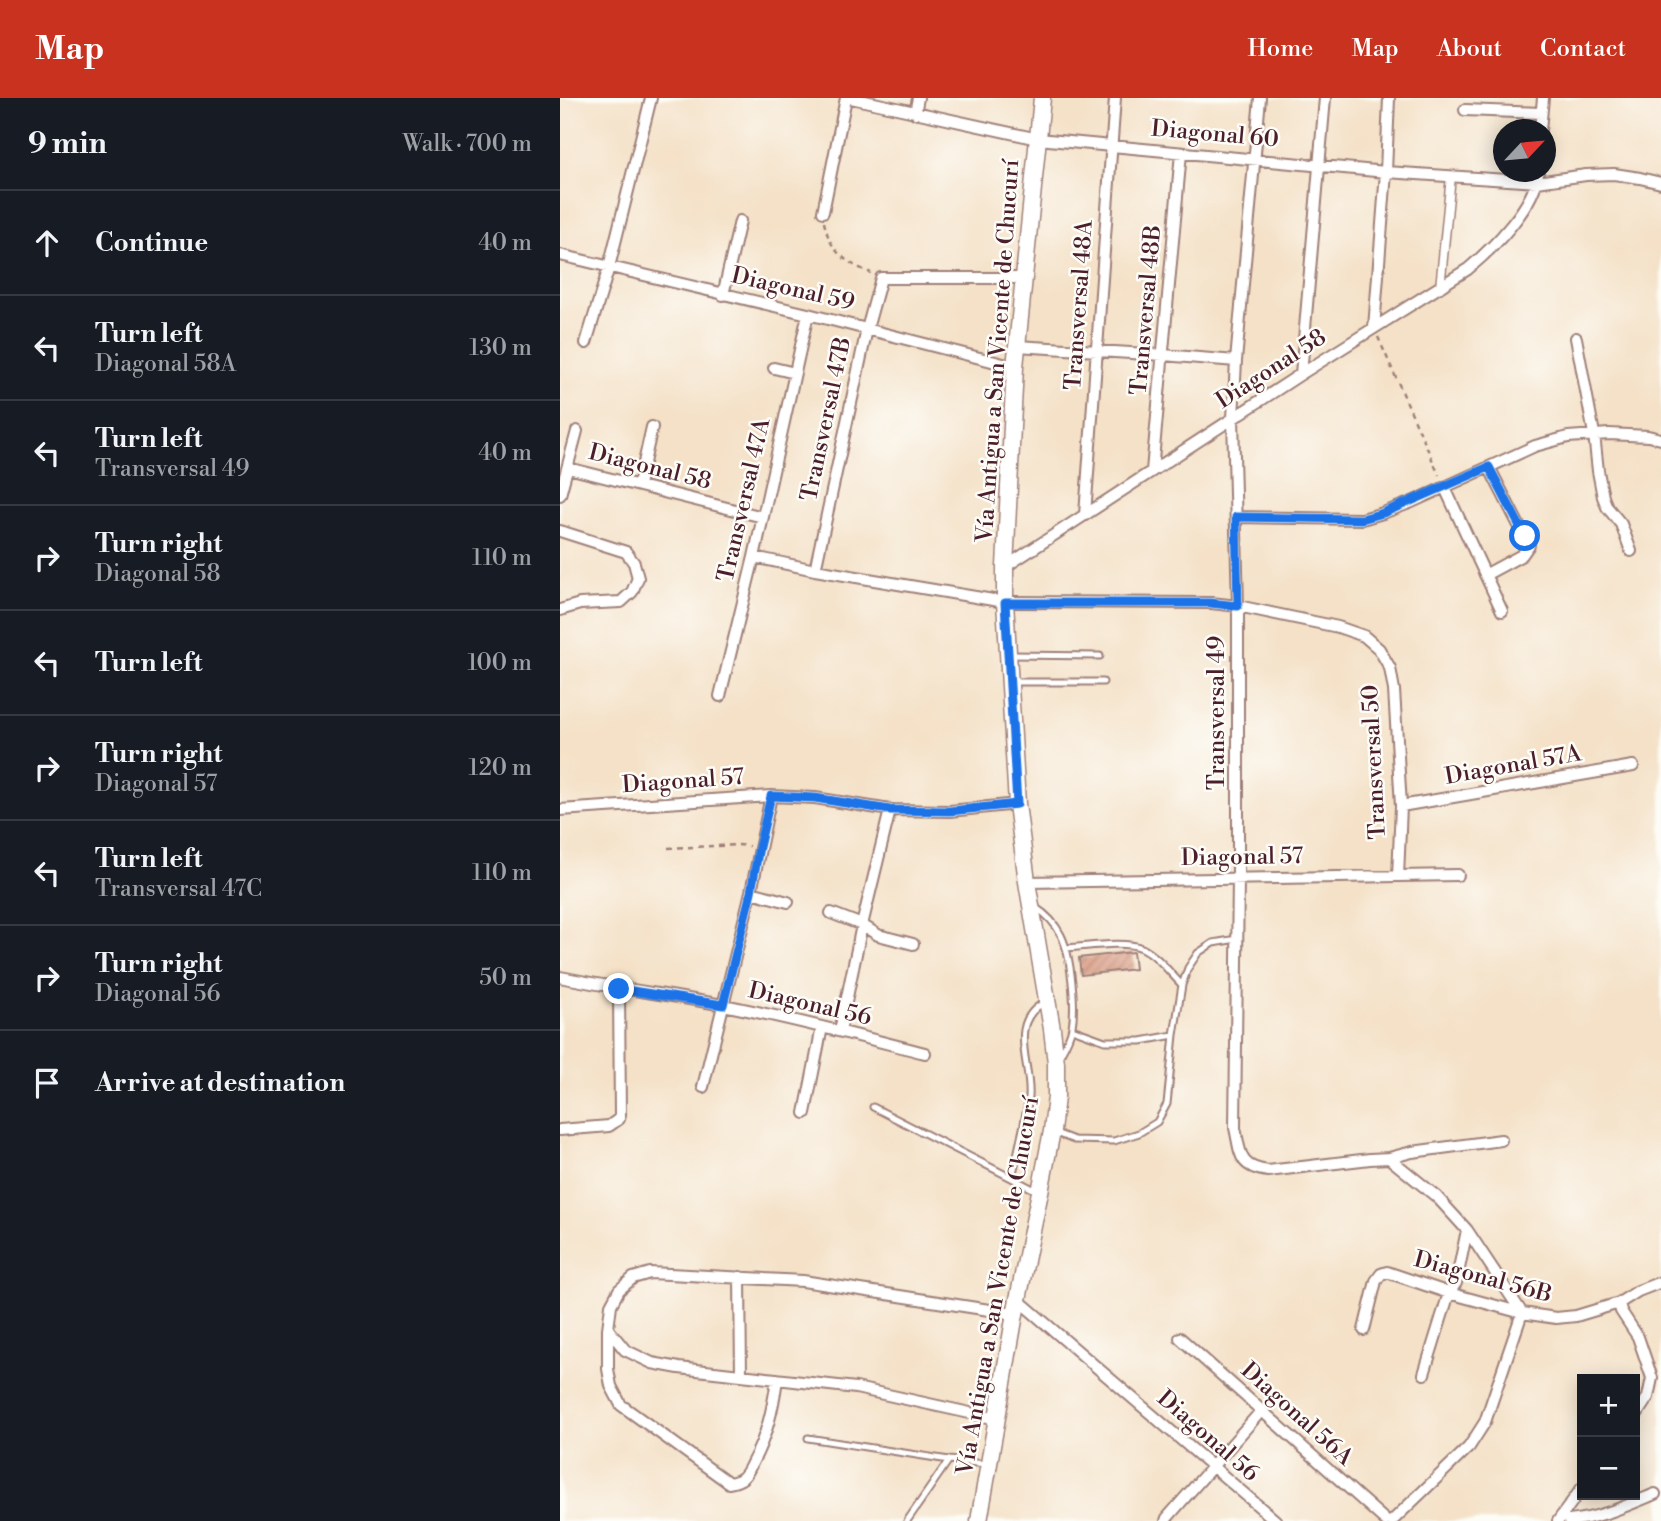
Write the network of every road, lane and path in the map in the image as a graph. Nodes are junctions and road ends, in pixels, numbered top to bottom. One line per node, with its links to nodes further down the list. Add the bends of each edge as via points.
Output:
1 (651, 98): 29 (street)
2 (846, 98): 26 (street)
3 (851, 98): 12 (street, Diagonal 60)
4 (918, 98): 12 (street)
5 (1042, 98): 15 (main road, Vía Antigua a San Vicente de Chucurí)
6 (1115, 98): 16 (street, Transversal 48A)
7 (1260, 98): 18 (street, Transversal 49)
8 (1325, 98): 19 (street)
9 (1389, 98): 20 (street)
10 (1543, 98): 13 (street)
11 (1465, 110): 13 (street)
12 (915, 113): 15 (street, Diagonal 60)
13 (1541, 113): 14 (street)
14 (1541, 119)
15 (1038, 139): 16 (street, Diagonal 60); 31 (main road, Vía Antigua a San Vicente de Chucurí)
16 (1112, 145): 17 (street, Diagonal 60); 40 (street, Transversal 48A)
17 (1181, 153): 18 (street, Diagonal 60); 41 (street, Transversal 48B)
18 (1254, 159): 19 (street, Diagonal 60); 42 (street, Transversal 49)
19 (1319, 165): 20 (street, Diagonal 60); 46 (street)
20 (1386, 172): 21 (street, Diagonal 60); 36 (street)
21 (1451, 176): 22 (street, Diagonal 60); 32 (street)
22 (1493, 176)
23 (1556, 176): 25 (street, via 1614,174)
24 (1534, 182): 32 (street, Diagonal 58, via 1510,228 1491,250)
25 (1661, 183)
26 (823, 212): 30 (path, via 827,236 838,255)
27 (740, 221): 33 (street)
28 (560, 256): 29 (street, Diagonal 59)
29 (609, 267): 33 (street, Diagonal 59); 38 (street)
30 (881, 278): 31 (street); 35 (street, Transversal 47B)
31 (1024, 278): 39 (main road, Vía Antigua a San Vicente de Chucurí)
32 (1440, 288): 36 (street, Diagonal 58)
33 (723, 295): 34 (street, Diagonal 59)
34 (808, 314): 35 (street, Diagonal 59); 45 (street, Transversal 47A)
35 (867, 328): 43 (street, Diagonal 59); 65 (street, Transversal 47B)
36 (1374, 328): 46 (street, Diagonal 58); 56 (path)
37 (1576, 338): 50 (street)
38 (586, 343)
39 (1017, 346): 40 (street); 43 (main road, Vía Antigua a San Vicente de Chucurí)
40 (1097, 351): 41 (street); 58 (street, Transversal 48A)
41 (1163, 355): 42 (street); 54 (street, Transversal 48B)
42 (1236, 361): 47 (street, Transversal 49)
43 (1015, 367): 64 (main road, Vía Antigua a San Vicente de Chucurí)
44 (774, 368): 45 (street)
45 (795, 373): 59 (street, Transversal 47A)
46 (1301, 374): 47 (street, Diagonal 58)
47 (1233, 418): 54 (street, Diagonal 58); 60 (street, Transversal 49)
48 (652, 427): 55 (street)
49 (577, 431): 53 (street)
50 (1594, 434): 51 (street); 52 (street, via 1535,446); 62 (street, via 1607,508 1621,524)
51 (1661, 439)
52 (1489, 467): 56 (street); 66 (street, via 1529,545 1522,555)
53 (568, 468): 55 (street, Diagonal 58); 57 (street)
54 (1152, 471): 58 (street, Diagonal 58)
55 (639, 485): 59 (street, Diagonal 58)
56 (1444, 488): 60 (street, via 1362,519); 66 (street)
57 (560, 495)
58 (1086, 515): 64 (street, Diagonal 58)
59 (763, 517): 63 (street, Transversal 47A)
60 (1236, 517): 68 (street, Transversal 49)
61 (560, 531): 69 (street, via 626,552 638,578 621,602)
62 (1631, 551)
63 (754, 557): 65 (street); 75 (street, Transversal 47A)
64 (1005, 567): 67 (main road, Vía Antigua a San Vicente de Chucurí)
65 (815, 570): 67 (street)
66 (1485, 575): 70 (street)
67 (1005, 603): 68 (street); 71 (main road, Vía Antigua a San Vicente de Chucurí)
68 (1238, 606): 79 (street, Transversal 50, via 1338,627 1364,636 1379,649 1390,668 1394,690); 86 (street, Transversal 49)
69 (560, 610)
70 (1502, 611)
71 (1007, 654): 72 (lane); 73 (main road, Vía Antigua a San Vicente de Chucurí)
72 (1100, 656)
73 (1009, 682): 74 (lane); 78 (main road, Vía Antigua a San Vicente de Chucurí)
74 (1103, 682)
75 (720, 696)
76 (1633, 766): 79 (street, Diagonal 57A)
77 (771, 796): 80 (street, Diagonal 57); 81 (street, Diagonal 57); 82 (street)
78 (1017, 804): 81 (street, Diagonal 57, via 950,811); 87 (main road, Vía Antigua a San Vicente de Chucurí)
79 (1401, 806): 85 (street, Transversal 50)
80 (560, 810)
81 (890, 810): 92 (street)
82 (759, 847): 83 (path); 88 (street)
83 (668, 848)
84 (1458, 875): 85 (street, Diagonal 57)
85 (1398, 876): 86 (street, Diagonal 57)
86 (1238, 878): 87 (street, Diagonal 57); 93 (street, Transversal 49)
87 (1027, 882): 90 (main road, Vía Antigua a San Vicente de Chucurí)
88 (751, 892): 89 (street); 100 (street)
89 (788, 902)
90 (1031, 904): 95 (lane, via 1053,923); 99 (main road, Vía Antigua a San Vicente de Chucurí)
91 (831, 913): 92 (street)
92 (862, 925): 94 (street, via 878,935); 103 (street)
93 (1237, 939): 97 (lane, via 1213,943 1198,953); 113 (street, Transversal 49, via 1235,1128 1243,1161 1268,1171)
94 (913, 944)
95 (1066, 948): 97 (lane, via 1127,944 1142,948); 102 (lane)
96 (560, 978): 98 (street, Diagonal 56)
97 (1182, 985): 104 (lane)
98 (619, 989): 100 (street, Diagonal 56); 110 (street, via 621,1115 609,1126)
99 (1048, 1000): 106 (main road, Vía Antigua a San Vicente de Chucurí); 114 (lane, via 1034,1009 1024,1027 1030,1095)
100 (723, 1005): 101 (street, Diagonal 56); 107 (street)
101 (822, 1027): 103 (street, Diagonal 56); 109 (street)
102 (1072, 1029): 104 (lane, via 1105,1041); 106 (lane)
103 (840, 1031): 105 (street, Diagonal 56)
104 (1174, 1035): 111 (lane, via 1167,1104 1157,1122 1114,1141 1074,1140)
105 (925, 1053)
106 (1056, 1063): 111 (main road, Vía Antigua a San Vicente de Chucurí)
107 (703, 1087)
108 (873, 1107): 114 (lane)
109 (805, 1113)
110 (560, 1130)
111 (1052, 1131): 115 (main road, Vía Antigua a San Vicente de Chucurí)
112 (1501, 1140): 113 (street)
113 (1389, 1158): 116 (street, via 1437,1197)
114 (1012, 1178): 115 (lane)
115 (1040, 1192): 121 (main road, Vía Antigua a San Vicente de Chucurí)
116 (1467, 1230): 119 (street); 122 (street)
117 (740, 1277): 121 (street); 123 (street, via 650,1273 633,1278 611,1305); 127 (street)
118 (1661, 1282): 120 (street, Diagonal 56B)
119 (1450, 1293): 122 (street, Diagonal 56B); 124 (street, Diagonal 56B, via 1387,1272 1381,1274); 126 (street)
120 (1614, 1304): 122 (street, Diagonal 56B, via 1556,1318); 129 (street, via 1638,1337 1652,1378)
121 (1016, 1307): 131 (main road, Vía Antigua a San Vicente de Chucurí); 135 (street, Diagonal 56)
122 (1522, 1313): 143 (street, via 1478,1435)
123 (608, 1329): 127 (street, via 625,1350 652,1363); 128 (street, via 611,1386 621,1405 729,1483 744,1476 758,1452 769,1426)
124 (1364, 1330)
125 (1180, 1338): 130 (street, Diagonal 56A)
126 (1424, 1374)
127 (741, 1375): 128 (street)
128 (777, 1379): 131 (street, via 856,1388)
129 (1640, 1409)
130 (1262, 1410): 135 (street); 142 (street, Diagonal 56A)
131 (997, 1419): 134 (main road, Vía Antigua a San Vicente de Chucurí)
132 (808, 1438): 133 (lane)
133 (949, 1460): 134 (lane); 139 (lane)
134 (989, 1464): 140 (main road, Vía Antigua a San Vicente de Chucurí)
135 (1212, 1467): 138 (street); 141 (street, Diagonal 56)
136 (1655, 1494): 145 (street, via 1603,1515)
137 (1577, 1495): 144 (street)
138 (1166, 1519)
139 (907, 1521)
140 (979, 1521)
141 (1276, 1521)
142 (1386, 1521)
143 (1392, 1521)
144 (1558, 1521)
145 (1569, 1521)

